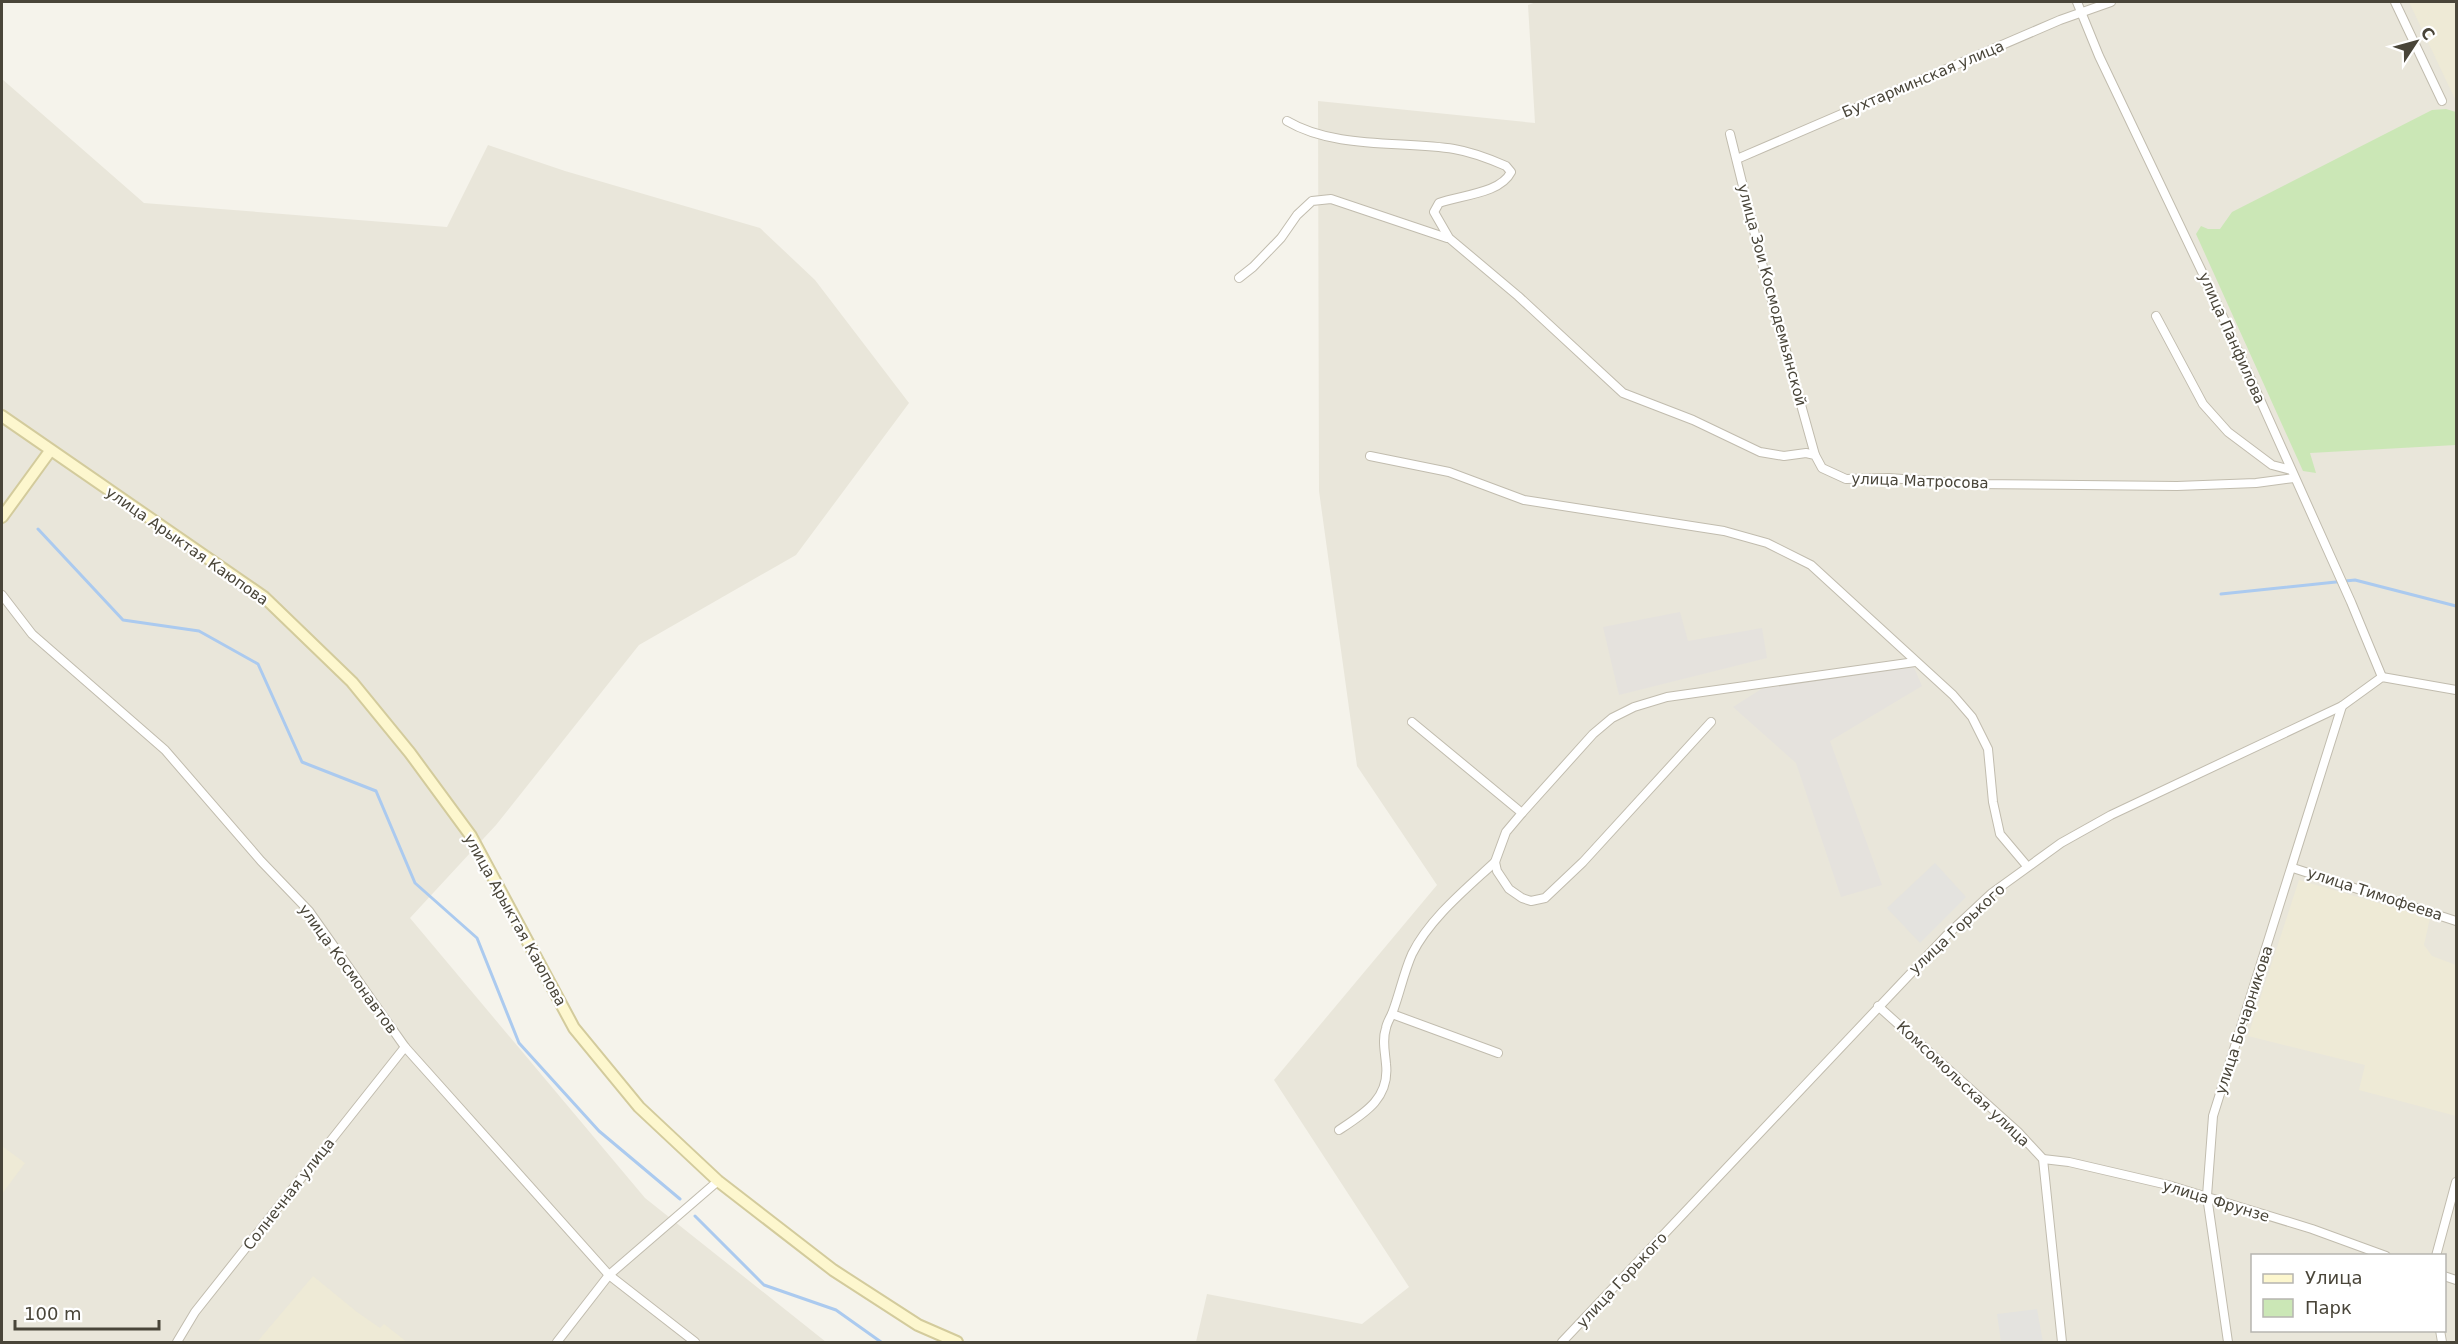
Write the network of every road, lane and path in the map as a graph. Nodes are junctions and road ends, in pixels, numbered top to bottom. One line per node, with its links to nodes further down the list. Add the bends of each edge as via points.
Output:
1 (2077, 2): 4 (street, улица Панфилова)
2 (2111, 2): 4 (street, Бухтарминская улица)
3 (2395, 2): 5 (street)
4 (2082, 13): 8 (street, Бухтарминская улица); 16 (street, улица Панфилова)
5 (2442, 101)
6 (1287, 121): 9 (street, via 1303,131 1455,149 1506,166 1511,172 1508,179 1486,190 1438,203 1434,212)
7 (1730, 134): 8 (street, улица Зои Космодемьянской)
8 (1737, 159): 14 (street, улица Зои Космодемьянской)
9 (1449, 238): 10 (street, via 1331,200 1312,201); 14 (street, via 1623,393 1760,452)
10 (1239, 278)
11 (2156, 316): 16 (street, via 2204,404 2228,432 2272,465)
12 (2, 416): 13 (street, улица Арыктая Каюпова)
13 (50, 450): 17 (street); 36 (street, улица Арыктая Каюпова, via 264,597 352,682 471,836 574,1028 639,1107)
14 (1815, 455): 16 (street, улица Матросова, via 1822,468 1846,479 2177,486 2256,483)
15 (1370, 456): 19 (street, via 1449,471 1524,500 1724,531 1767,543 1811,565)
16 (2292, 474): 20 (street, улица Панфилова)
17 (2, 517)
18 (2, 595): 32 (street, улица Космонавтов, via 33,634 165,750 309,912)
19 (1915, 662): 25 (street, via 1667,697 1634,707 1593,734); 27 (street, via 1953,695 1982,735 1988,749 1996,823 2000,834)
20 (2382, 677): 21 (street); 22 (street, улица Горького)
21 (2457, 690)
22 (2342, 706): 27 (street, улица Горького, via 2101,820); 28 (street, улица Бочарникова)
23 (1412, 722): 25 (street)
24 (1711, 722): 26 (street, via 1545,898 1530,901 1509,889)
25 (1522, 813): 26 (street, via 1506,832)
26 (1495, 862): 31 (street, via 1420,939)
27 (2027, 866): 30 (street, улица Горького, via 1947,934)
28 (2293, 868): 29 (street, улица Тимофеева); 38 (street, улица Бочарникова, via 2213,1116)
29 (2457, 921)
30 (1878, 1006): 35 (street, Комсомольская улица); 46 (street, улица Горького)
31 (1392, 1014): 33 (street); 34 (street, via 1383,1048 1387,1075 1384,1088 1365,1113)
32 (405, 1047): 41 (street, улица Космонавтов); 42 (street, Солнечная улица, via 195,1312)
33 (1498, 1053)
34 (1339, 1130)
35 (2043, 1159): 38 (street, улица Фрунзе); 47 (street, Комсомольская улица)
36 (718, 1181): 41 (street); 45 (street, улица Арыктая Каюпова, via 833,1270 918,1325)
37 (2457, 1182): 40 (street)
38 (2207, 1196): 39 (street, улица Фрунзе); 48 (street, улица Бочарникова)
39 (2380, 1254)
40 (2437, 1254)
41 (609, 1275): 43 (street); 44 (street, улица Космонавтов)
42 (177, 1342)
43 (556, 1342)
44 (694, 1342)
45 (957, 1342)
46 (1562, 1342)
47 (2062, 1342)
48 (2228, 1342)

